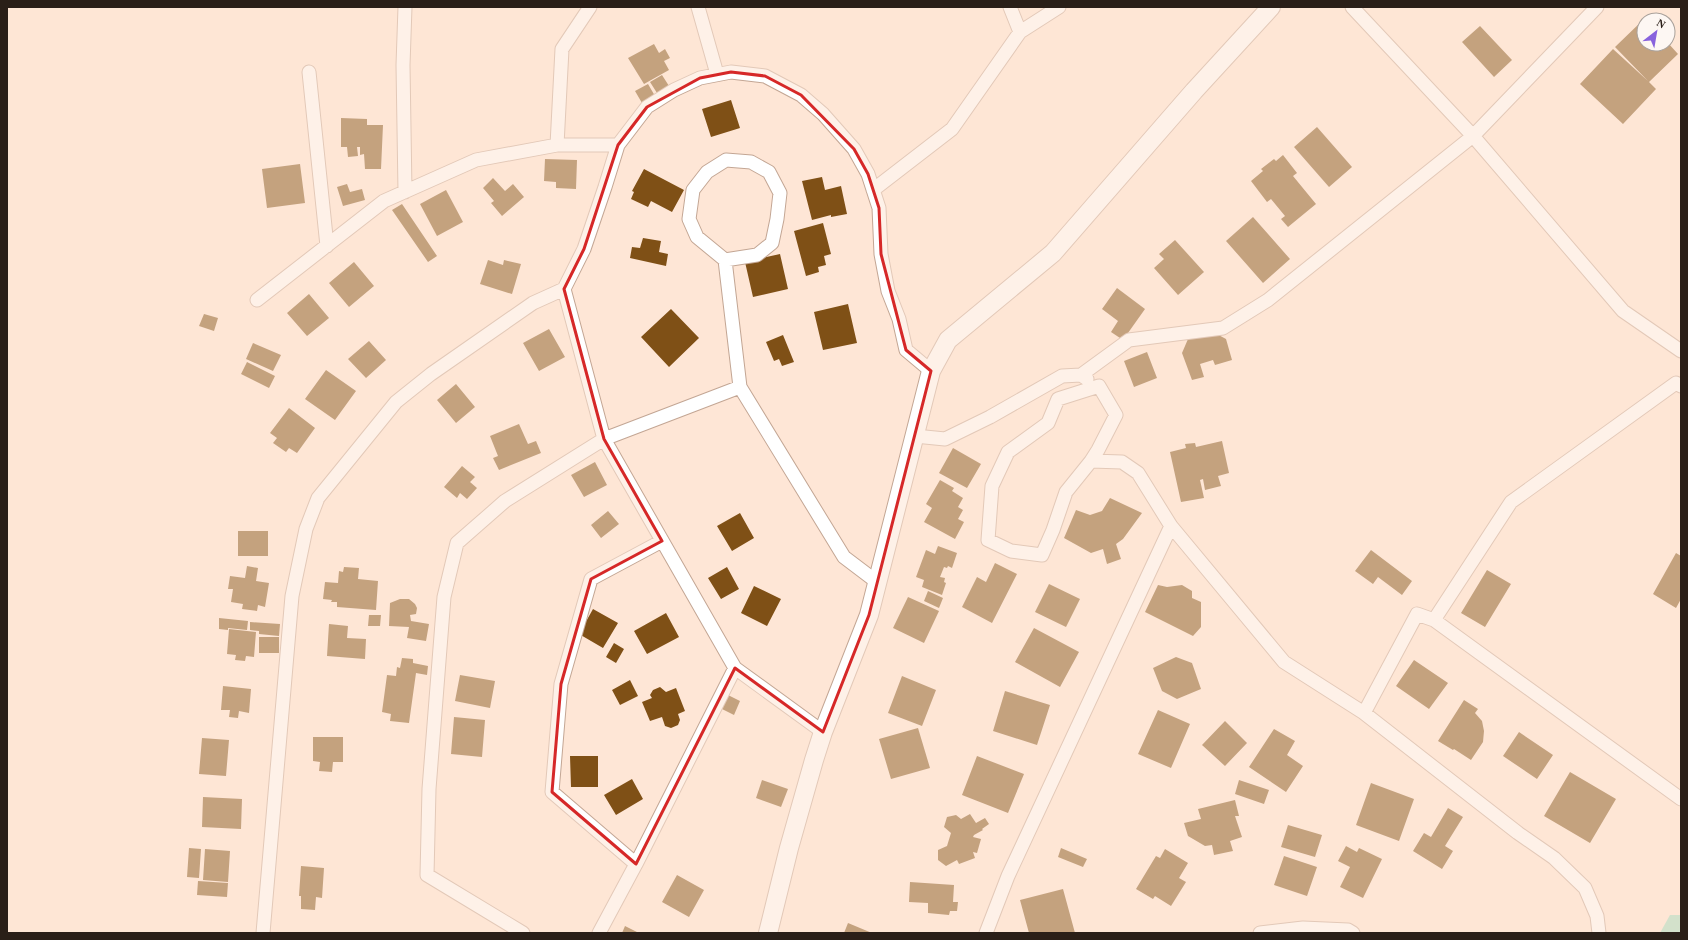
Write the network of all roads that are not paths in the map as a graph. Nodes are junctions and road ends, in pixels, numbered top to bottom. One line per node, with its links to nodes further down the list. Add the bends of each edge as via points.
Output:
1 (406, 7): 16 (street, via 403,65)
2 (590, 7): 13 (street, via 562,49)
3 (698, 7): 11 (street)
4 (1010, 7): 9 (street)
5 (1059, 7): 9 (street)
6 (1270, 7): 22 (street, via 1053,253 948,340)
7 (1352, 7): 12 (street)
8 (1596, 7): 12 (street)
9 (1020, 32): 15 (street, via 952,130)
10 (308, 72): 17 (street)
11 (717, 74): 14 (street, via 700,78 674,90 647,107); 15 (street, via 731,72 765,76 801,95 823,114 854,149 868,174)
12 (1473, 136): 21 (street, via 1623,311); 23 (street, via 1268,300 1223,328 1129,340)
13 (557, 145): 14 (street); 16 (street, via 476,160)
14 (618, 145): 19 (street, via 584,249)
15 (873, 190): 22 (street, via 879,208 881,254 888,291 899,319 906,350)
16 (404, 192): 17 (street, via 384,202)
17 (327, 246): 20 (street)
18 (725, 260): 18 (street, via 757,255 772,243 780,193 769,172 751,162 726,160 707,172 693,190 689,219 697,237); 26 (street)
19 (564, 289): 28 (street); 39 (street, via 533,303 431,374 396,402 318,498 306,529 292,596)
20 (257, 300)
21 (1681, 351)
22 (931, 371): 27 (street)
23 (1081, 375): 24 (street); 27 (street, via 1062,376 990,417 945,438)
24 (1099, 386): 29 (street, via 1116,415); 29 (street, via 1058,399 1048,423 1008,452 992,486 988,540 1011,551 1042,556 1066,492)
25 (1681, 386): 33 (street, via 1676,383 1511,502)
26 (740, 387): 28 (street); 32 (street, via 844,557)
27 (915, 436): 32 (street)
28 (604, 439): 31 (street); 40 (street, via 505,501 457,544 444,597 429,789 427,875)
29 (1090, 461): 30 (street, via 1122,462 1138,473)
30 (1171, 526): 35 (street, via 1284,662); 43 (street, via 1008,876)
31 (662, 541): 34 (street); 38 (street, via 591,579 561,684 552,792)
32 (877, 582): 36 (street, via 869,615)
33 (1434, 620): 35 (street, via 1417,614); 37 (street)
34 (735, 668): 36 (street); 38 (street)
35 (1364, 713): 46 (street, via 1554,858 1585,888 1597,916)
36 (823, 732): 42 (street, via 788,848)
37 (1681, 799)
38 (636, 864): 41 (street)
39 (263, 933)
40 (523, 933)
41 (599, 933)
42 (768, 933)
43 (986, 933)
44 (1260, 933): 45 (street, via 1303,928 1348,930)
45 (1353, 933)
46 (1599, 933)

